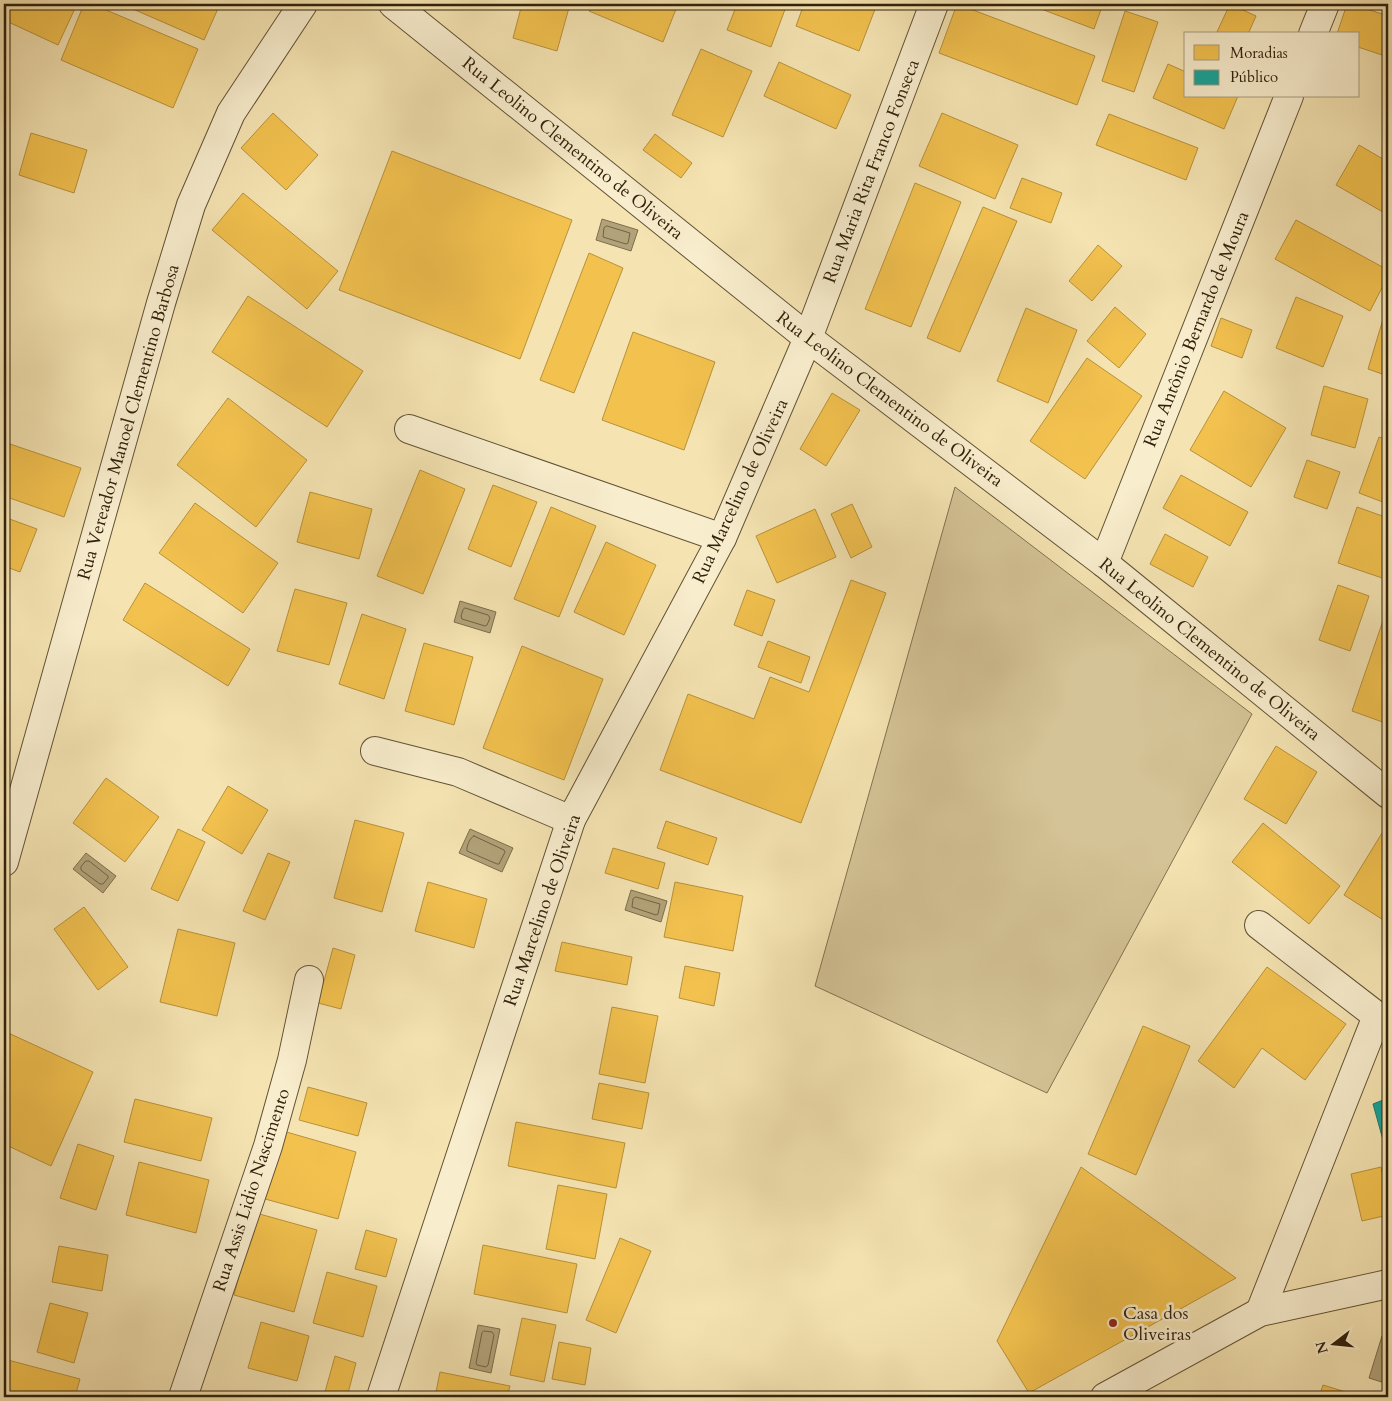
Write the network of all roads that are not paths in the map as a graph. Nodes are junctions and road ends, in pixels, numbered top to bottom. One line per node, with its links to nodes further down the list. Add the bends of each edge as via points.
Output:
1 (303, 4): 14 (street, Rua Vereador Manoel Clementino Barbosa, via 231,113 191,205)
2 (393, 4): 7 (street, Rua Leolino Clementino de Oliveira)
3 (934, 4): 7 (street, Rua Maria Rita Franco Fonseca)
4 (1325, 4): 5 (street)
5 (1315, 32)
6 (1288, 98): 10 (street, Rua Antônio Bernardo de Moura)
7 (808, 338): 9 (street, Rua Marcelino de Oliveira); 10 (street, Rua Leolino Clementino de Oliveira)
8 (409, 429): 9 (street)
9 (722, 538): 13 (street, Rua Marcelino de Oliveira)
10 (1104, 563): 12 (street, Rua Leolino Clementino de Oliveira)
11 (375, 751): 13 (street, via 458,772)
12 (1388, 794)
13 (571, 820): 20 (street, Rua Marcelino de Oliveira)
14 (4, 862)
15 (1259, 925): 18 (street, via 1377,1016)
16 (309, 980): 19 (street, Rua Assis Lidio Nascimento, via 292,1060 268,1146)
17 (1388, 1284): 18 (street)
18 (1260, 1312): 21 (street)
19 (182, 1397)
20 (381, 1397)
21 (1105, 1397)

